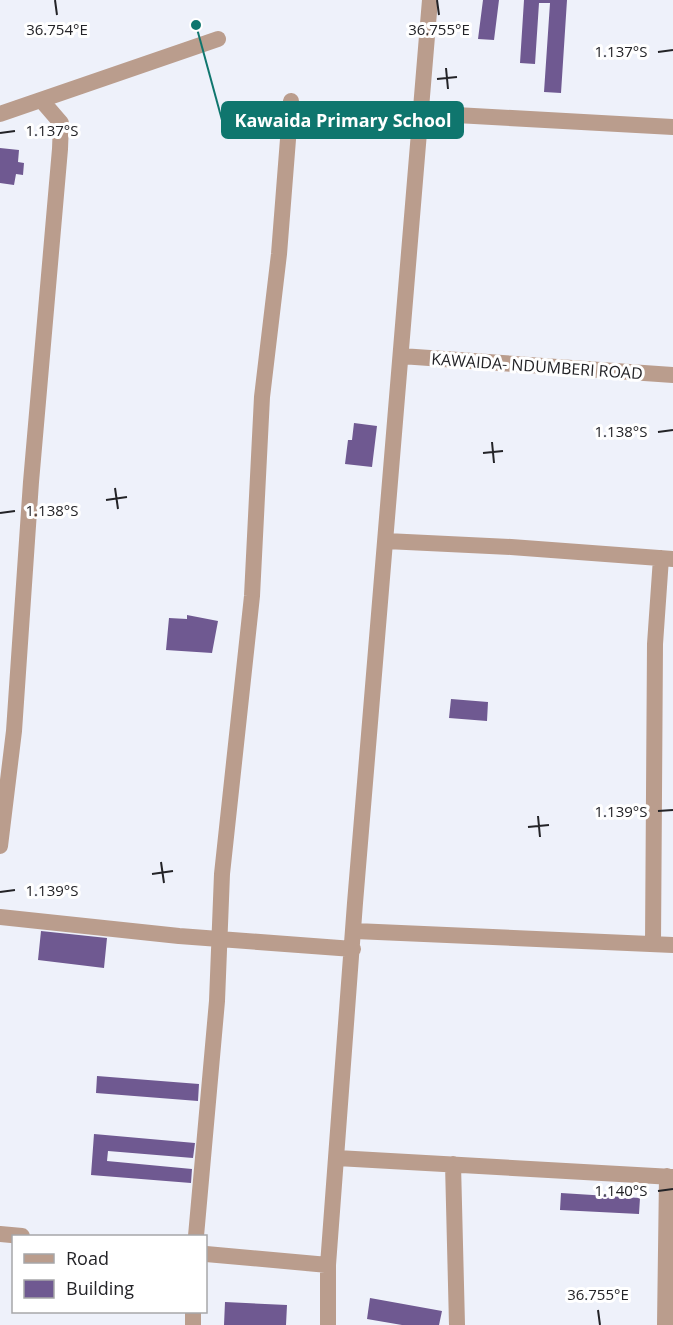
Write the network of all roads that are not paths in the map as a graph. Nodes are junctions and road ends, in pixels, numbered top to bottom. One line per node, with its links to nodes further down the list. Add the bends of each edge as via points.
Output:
1 (430, 0): 5 (street)
2 (218, 39): 3 (street)
3 (42, 100): 6 (street); 12 (street, via 61,123 60,149 14,731)
4 (291, 101): 15 (street, via 262,397 252,596)
5 (420, 113): 7 (street); 8 (street)
6 (0, 114)
7 (673, 127)
8 (401, 356): 9 (street, KAWAIDA- NDUMBERI ROAD); 10 (street)
9 (673, 375)
10 (386, 541): 11 (street); 14 (street)
11 (667, 558): 16 (street, via 655,644)
12 (0, 846)
13 (0, 917): 15 (street)
14 (355, 931): 16 (street); 18 (street)
15 (218, 939): 18 (street); 22 (street, via 217,1001)
16 (653, 944): 17 (street)
17 (673, 945)
18 (353, 949): 19 (street)
19 (337, 1158): 20 (street); 24 (street)
20 (453, 1164): 21 (street); 26 (street)
21 (670, 1177): 27 (street)
22 (196, 1235)
23 (207, 1254): 24 (street)
24 (328, 1265): 25 (street)
25 (328, 1325)
26 (457, 1325)
27 (665, 1325)

